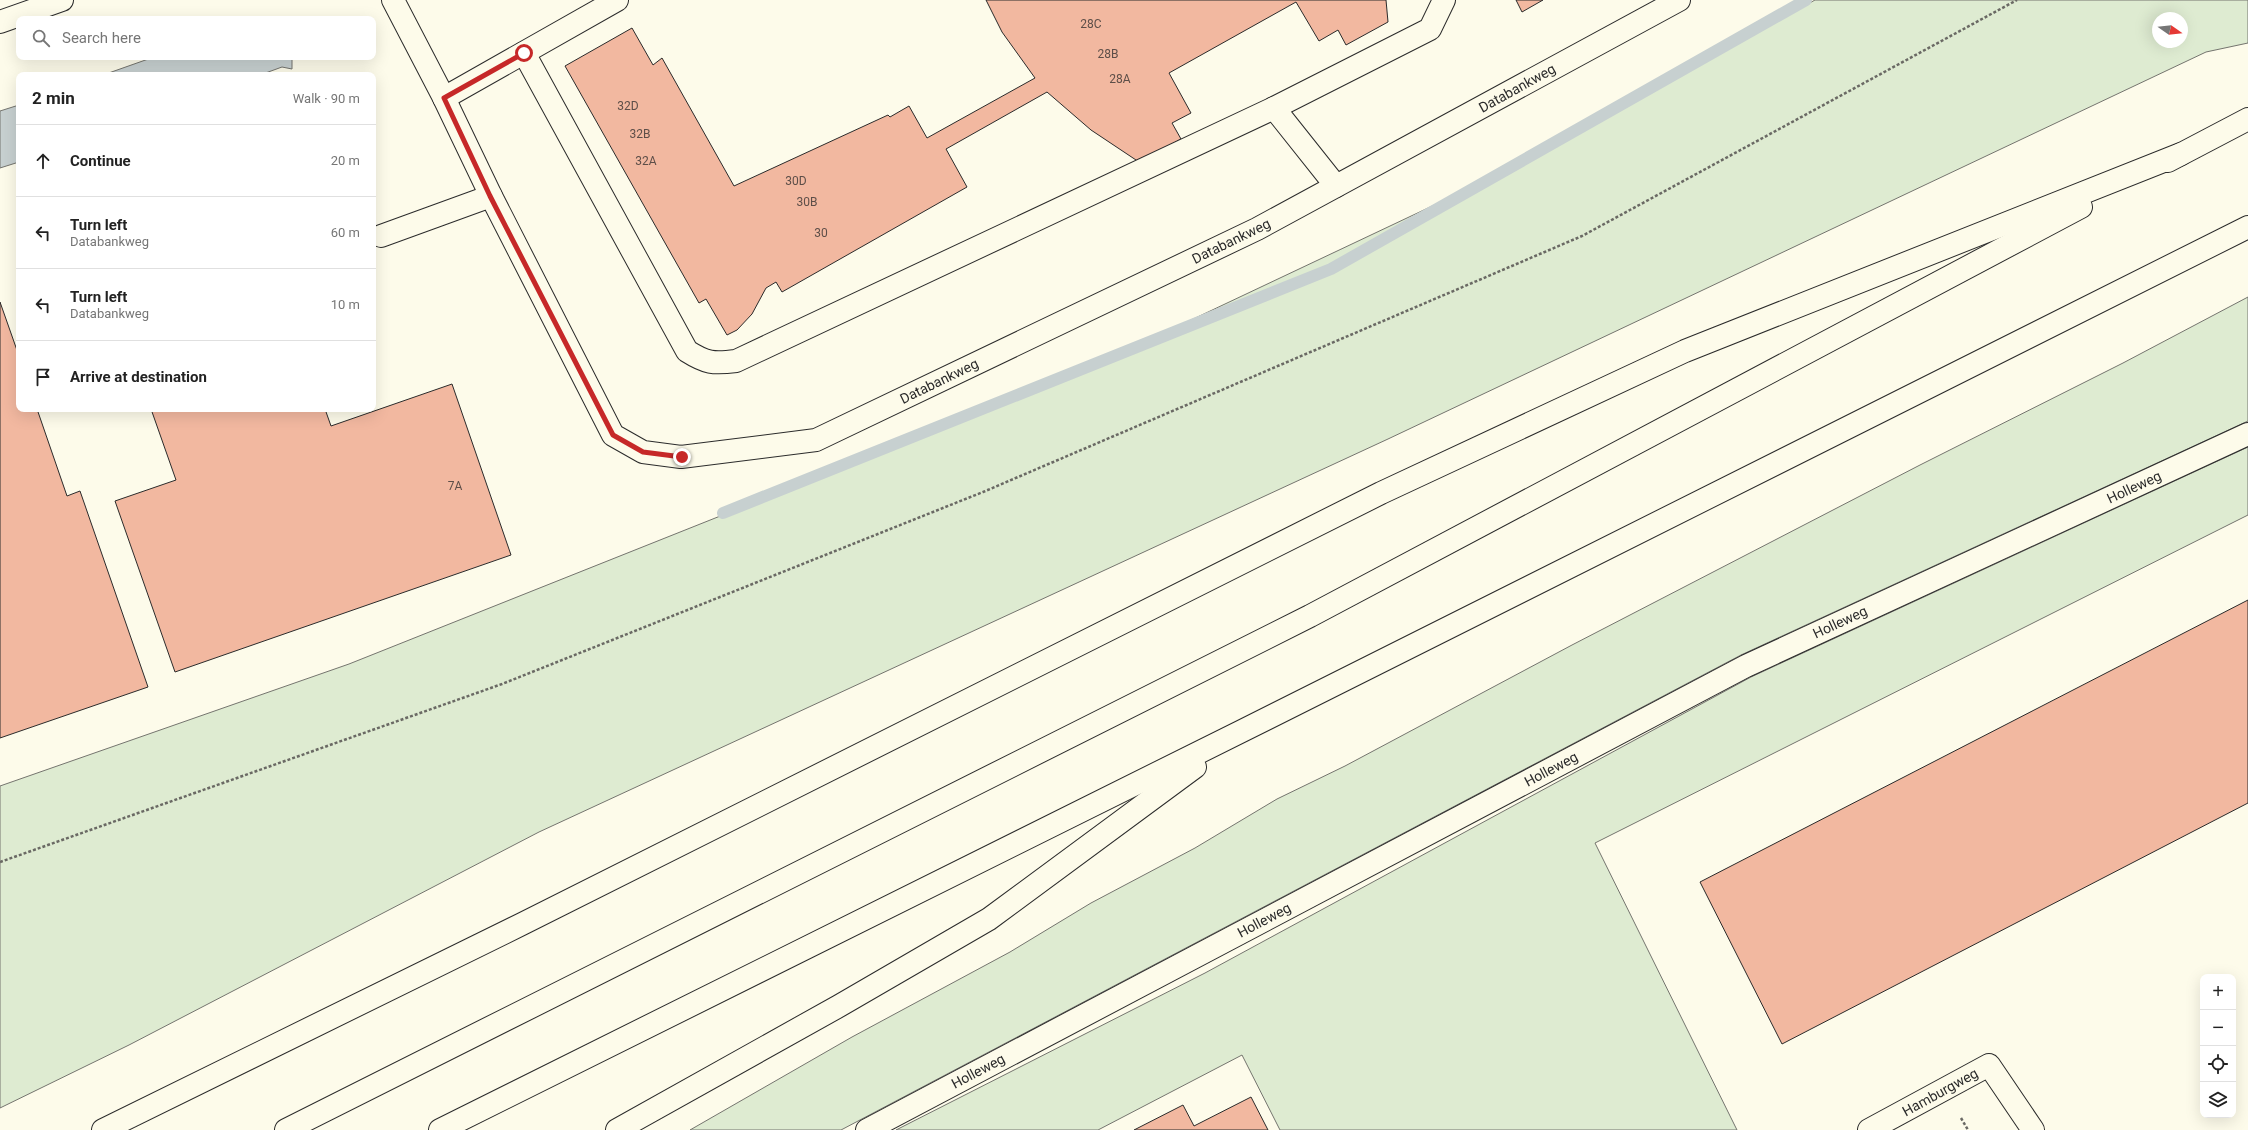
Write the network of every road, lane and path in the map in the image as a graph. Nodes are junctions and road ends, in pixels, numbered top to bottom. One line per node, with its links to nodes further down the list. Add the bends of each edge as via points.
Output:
1 (62, 0): 8 (main road)
2 (393, 0): 11 (main road, Databankweg)
3 (617, 0): 10 (main road)
4 (1444, 0): 12 (main road, via 1430,30)
5 (1679, 0): 15 (main road, Databankweg)
6 (2017, 0): 21 (path, via 1575,239 983,492 502,684)
7 (16, 16): 9 (main road)
8 (17, 16)
9 (0, 22)
10 (524, 53): 11 (main road); 12 (main road, via 687,351 702,361 716,364 736,361)
11 (444, 98): 16 (main road, Databankweg)
12 (1274, 108): 15 (main road)
13 (2248, 119): 14 (main road)
14 (2181, 154): 22 (main road, via 1685,351 1381,493 522,924); 23 (main road, via 1310,616)
15 (1336, 186): 16 (main road, Databankweg, via 1257,229 816,440 682,457 643,452 613,435)
16 (490, 196): 18 (main road)
17 (2248, 227): 20 (main road)
18 (381, 236)
19 (2248, 434): 26 (main road, Holleweg, via 1746,666)
20 (1242, 731): 24 (main road); 25 (main road, via 989,919)
21 (0, 862)
22 (103, 1130)
23 (286, 1130)
24 (440, 1130)
25 (617, 1130)
26 (867, 1130)
27 (1869, 1130): 28 (main road, Hamburgweg, via 1989,1065)
28 (2033, 1130)

